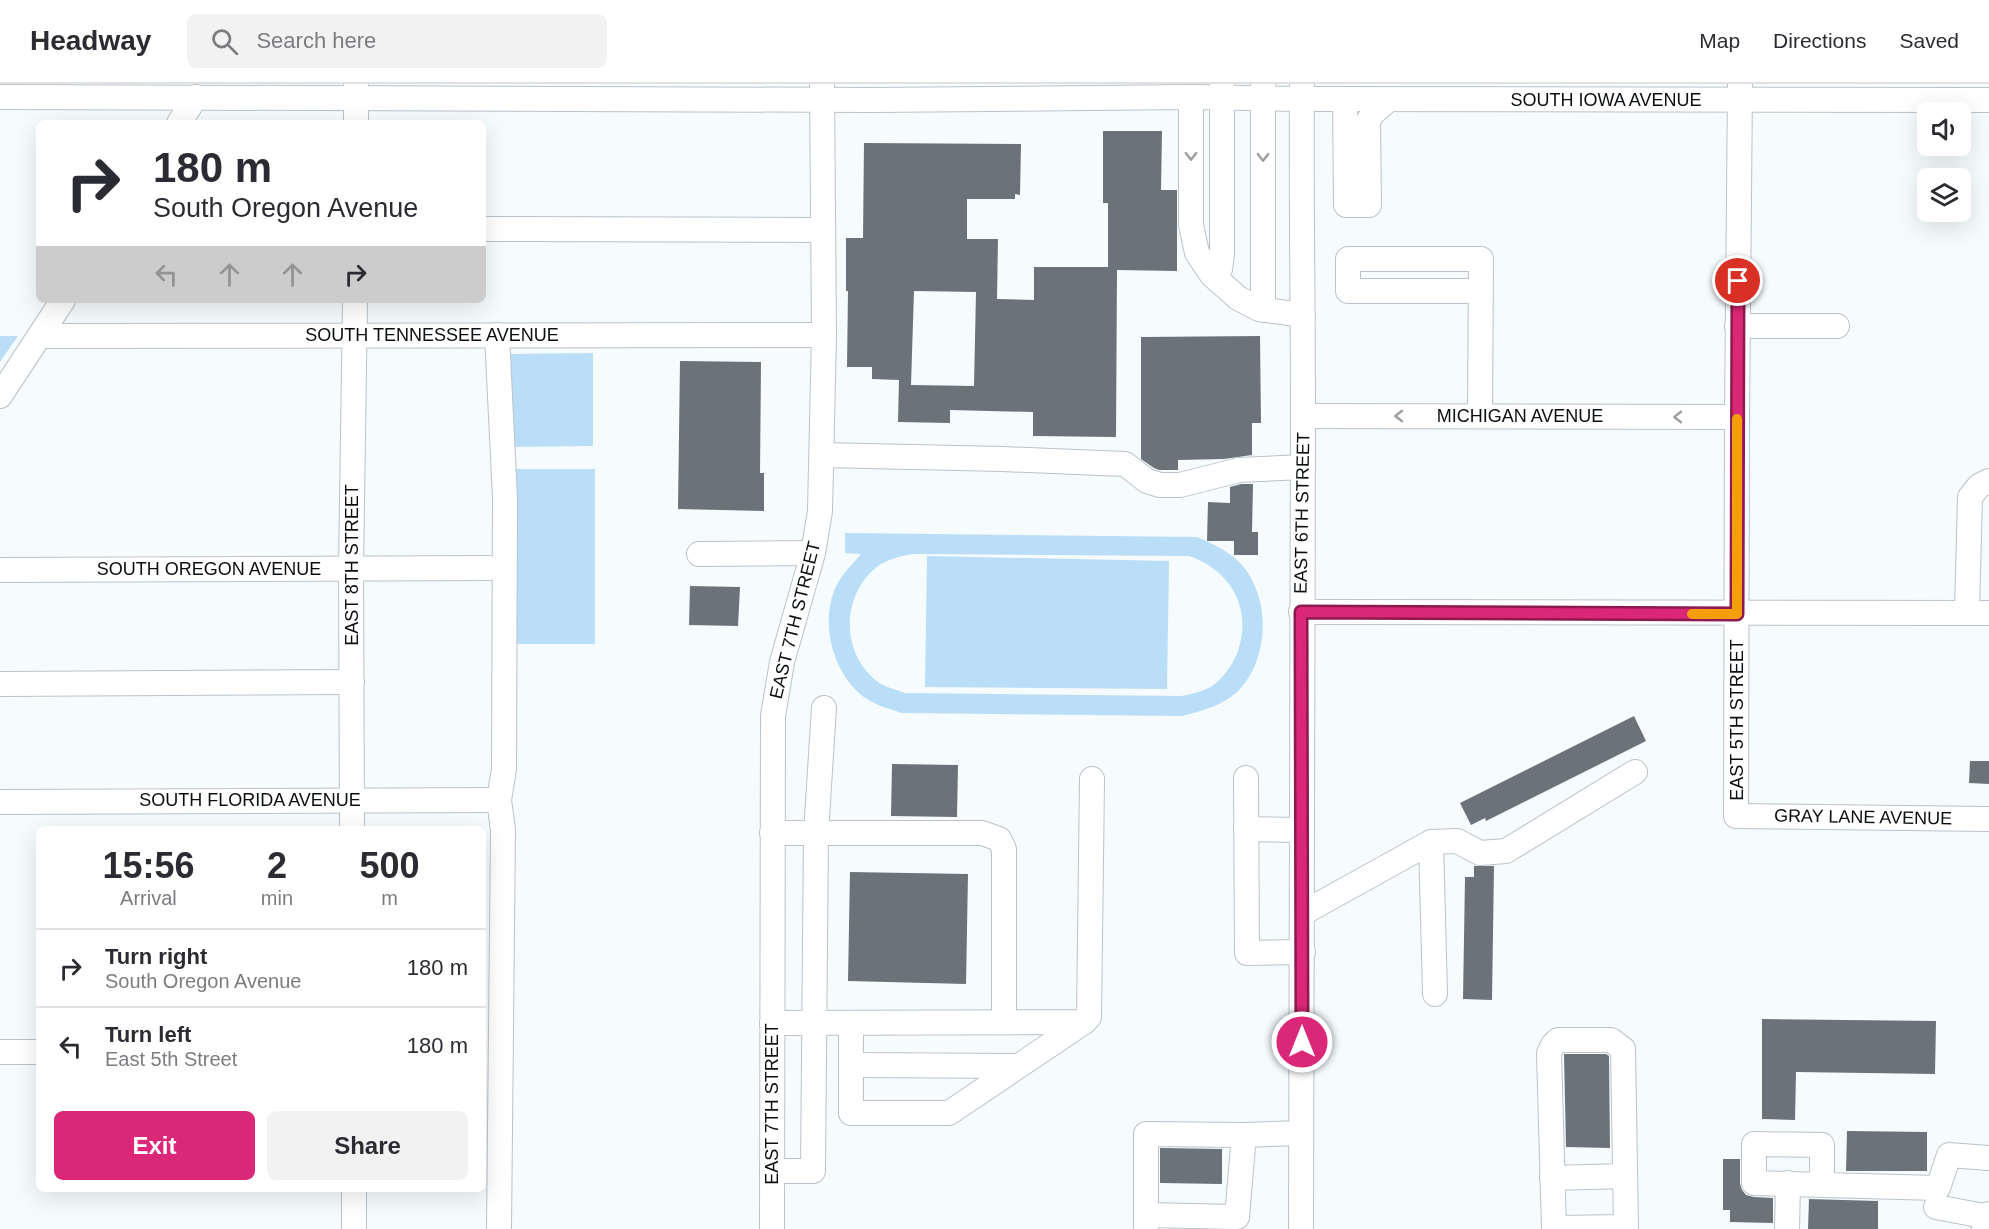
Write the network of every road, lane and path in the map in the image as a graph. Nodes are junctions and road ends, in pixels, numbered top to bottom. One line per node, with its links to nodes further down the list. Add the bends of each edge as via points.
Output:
1 (356, 91): 5 (street, SOUTH IOWA AVENUE); 10 (street, SOUTH IOWA AVENUE); 15 (street)
2 (1144, 91): 5 (street, SOUTH IOWA AVENUE); 8 (street, SOUTH IOWA AVENUE)
3 (1222, 91): 4 (street, SOUTH IOWA AVENUE); 8 (street, SOUTH IOWA AVENUE); 18 (street, via 1222,254)
4 (1263, 91): 6 (street, SOUTH IOWA AVENUE); 22 (street, one-way to 22)
5 (822, 92): 17 (street, EAST 7TH STREET)
6 (1302, 92): 11 (street, SOUTH IOWA AVENUE); 23 (street, EAST 6TH STREET)
7 (1740, 92): 12 (street, SOUTH IOWA AVENUE); 13 (street, SOUTH IOWA AVENUE); 24 (street, EAST 5TH STREET)
8 (1181, 93): 18 (street, one-way to 18, via 1191,225 1197,253)
9 (0, 97): 10 (street, SOUTH IOWA AVENUE)
10 (196, 97): 14 (street)
11 (1345, 99): 12 (street, SOUTH IOWA AVENUE); 12 (street, via 1347,205 1369,205 1368,121)
12 (1388, 100)
13 (1989, 100)
14 (181, 120)
15 (356, 120)
16 (486, 229): 17 (street)
17 (823, 230): 28 (street, EAST 7TH STREET)
18 (1216, 278): 22 (street, via 1238,298)
19 (1481, 291): 19 (street, via 1482,259 1348,259 1348,291); 32 (street)
20 (61, 303): 29 (street)
21 (355, 303): 26 (street, EAST 8TH STREET)
22 (1263, 309): 23 (street)
23 (1303, 315): 31 (street, EAST 6TH STREET)
24 (1737, 326): 25 (street); 33 (street, EAST 5TH STREET)
25 (1837, 326)
26 (354, 335): 27 (street, SOUTH TENNESSEE AVENUE); 29 (street, SOUTH TENNESSEE AVENUE); 40 (street, EAST 8TH STREET)
27 (497, 335): 28 (street, SOUTH TENNESSEE AVENUE); 52 (street, via 505,498 504,769)
28 (824, 335): 34 (street, EAST 7TH STREET)
29 (40, 336): 30 (street)
30 (0, 396)
31 (1303, 416): 32 (street, MICHIGAN AVENUE, one-way to 31); 35 (street, EAST 6TH STREET)
32 (1480, 416): 33 (street, MICHIGAN AVENUE, one-way to 32)
33 (1737, 417): 44 (street, EAST 5TH STREET)
34 (822, 455): 35 (street, via 1125,464 1147,481 1160,485 1179,485 1239,470); 38 (street, EAST 7TH STREET, via 820,511)
35 (1303, 467): 42 (street, EAST 6TH STREET)
36 (1989, 481): 43 (street, via 1970,497)
37 (699, 554): 38 (street)
38 (813, 554): 59 (street, EAST 7TH STREET, via 782,662 773,716)
39 (489, 568): 40 (street, SOUTH OREGON AVENUE)
40 (351, 569): 41 (street, SOUTH OREGON AVENUE); 45 (street, EAST 8TH STREET)
41 (0, 570)
42 (1301, 612): 44 (street); 58 (street, EAST 6TH STREET)
43 (1978, 613): 44 (street)
44 (1737, 614): 54 (street, EAST 5TH STREET)
45 (352, 682): 46 (street); 51 (street, EAST 8TH STREET)
46 (0, 684)
47 (824, 708): 60 (street)
48 (1635, 772): 61 (street, via 1506,851 1480,853 1456,841)
49 (1246, 778): 57 (street)
50 (1092, 779): 66 (street, via 1089,1017)
51 (352, 799): 52 (street, SOUTH FLORIDA AVENUE); 53 (street, SOUTH FLORIDA AVENUE); 56 (street, EAST 8TH STREET)
52 (499, 800): 88 (street, via 503,830)
53 (0, 802)
54 (1736, 816): 55 (street, GRAY LANE AVENUE)
55 (1989, 819)
56 (352, 826)
57 (1246, 829): 58 (street); 63 (street, via 1247,953)
58 (1301, 830): 62 (street, EAST 6TH STREET)
59 (772, 833): 60 (street); 67 (street, EAST 7TH STREET)
60 (816, 833): 65 (street, via 982,833 999,839 1004,849); 68 (street)
61 (1431, 842): 62 (street); 64 (street)
62 (1303, 913): 63 (street, EAST 6TH STREET)
63 (1303, 952): 74 (street, EAST 6TH STREET)
64 (1435, 994)
65 (1004, 1022): 66 (street); 69 (street)
66 (1084, 1022): 73 (street)
67 (772, 1023): 68 (street); 77 (street, EAST 7TH STREET)
68 (814, 1023): 69 (street); 77 (street, via 813,1171)
69 (851, 1023): 72 (street)
70 (0, 1052): 71 (street)
71 (36, 1052)
72 (851, 1065): 73 (street); 73 (street, via 851,1113 949,1113)
73 (1018, 1066)
74 (1302, 1133): 75 (street); 90 (street, EAST 6TH STREET)
75 (1244, 1135): 85 (street, via 1237,1217); 85 (street, via 1146,1134)
76 (1989, 1158): 83 (street, via 1949,1155)
77 (772, 1171): 89 (street, EAST 7TH STREET)
78 (1625, 1176): 79 (street); 79 (street, via 1623,1049 1611,1040 1558,1040 1549,1053); 86 (street, via 1626,1227)
79 (1552, 1178): 86 (street)
80 (1788, 1183): 81 (street); 81 (street, via 1754,1183 1754,1144 1822,1145); 91 (street)
81 (1822, 1184): 83 (street)
82 (354, 1192): 87 (street)
83 (1936, 1208): 84 (street)
84 (1989, 1217): 92 (main road)
85 (1146, 1222)
86 (1554, 1228)
87 (354, 1229)
88 (499, 1229)
89 (772, 1229)
90 (1301, 1229)
91 (1787, 1229)
92 (1987, 1229)

